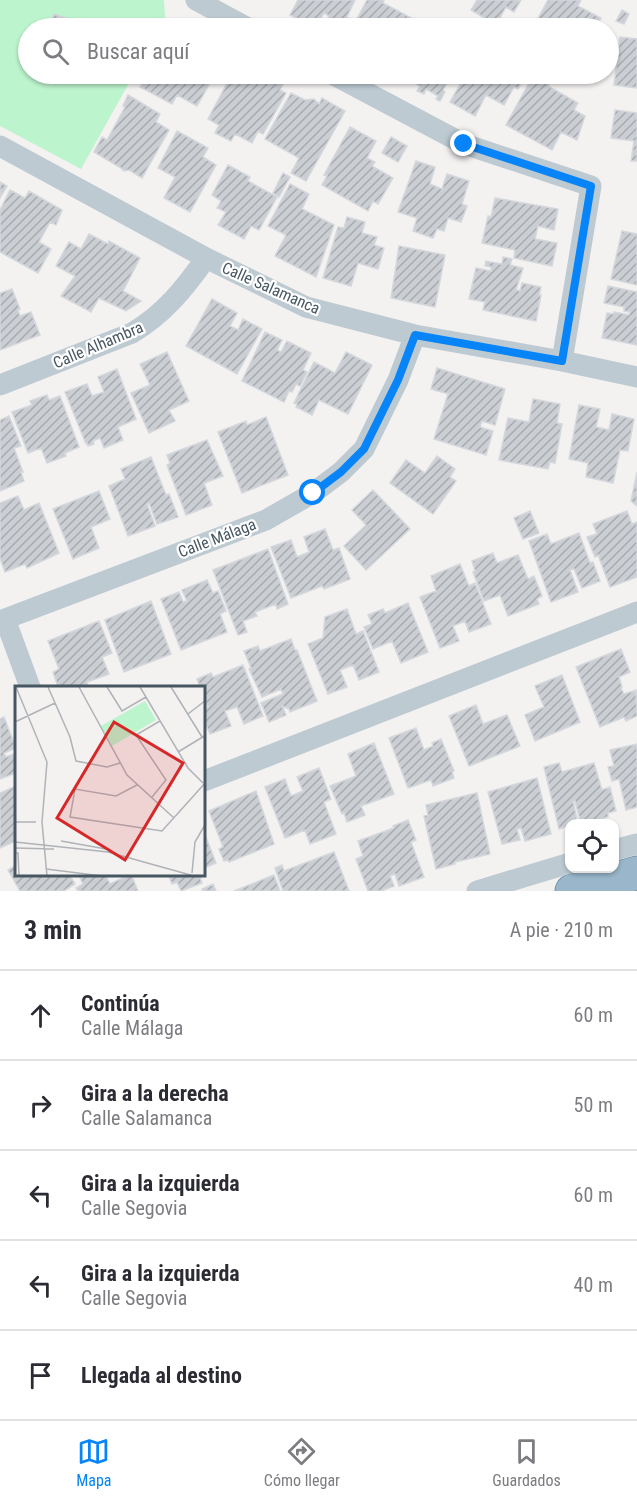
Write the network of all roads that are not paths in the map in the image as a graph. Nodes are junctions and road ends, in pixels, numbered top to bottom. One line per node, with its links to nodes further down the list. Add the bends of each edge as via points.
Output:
1 (196, 0): 2 (street)
2 (229, 18)
3 (351, 84): 7 (street, via 464,144 591,186)
4 (0, 146): 5 (street, Calle Salamanca)
5 (206, 258): 6 (street, Calle Salamanca, via 306,307); 9 (street, Calle Alhambra, via 186,287 149,323)
6 (415, 335): 7 (street, Calle Salamanca); 11 (street, Calle Málaga, via 364,449 313,493 266,519 5,619)
7 (562, 361): 8 (street, Calle Salamanca)
8 (637, 377)
9 (0, 385)
10 (637, 612): 12 (street)
11 (30, 686)
12 (206, 779)
13 (637, 844): 14 (street)
14 (619, 849)
15 (565, 865): 17 (street)
16 (637, 873): 18 (highway)
17 (477, 891)
18 (572, 891)

